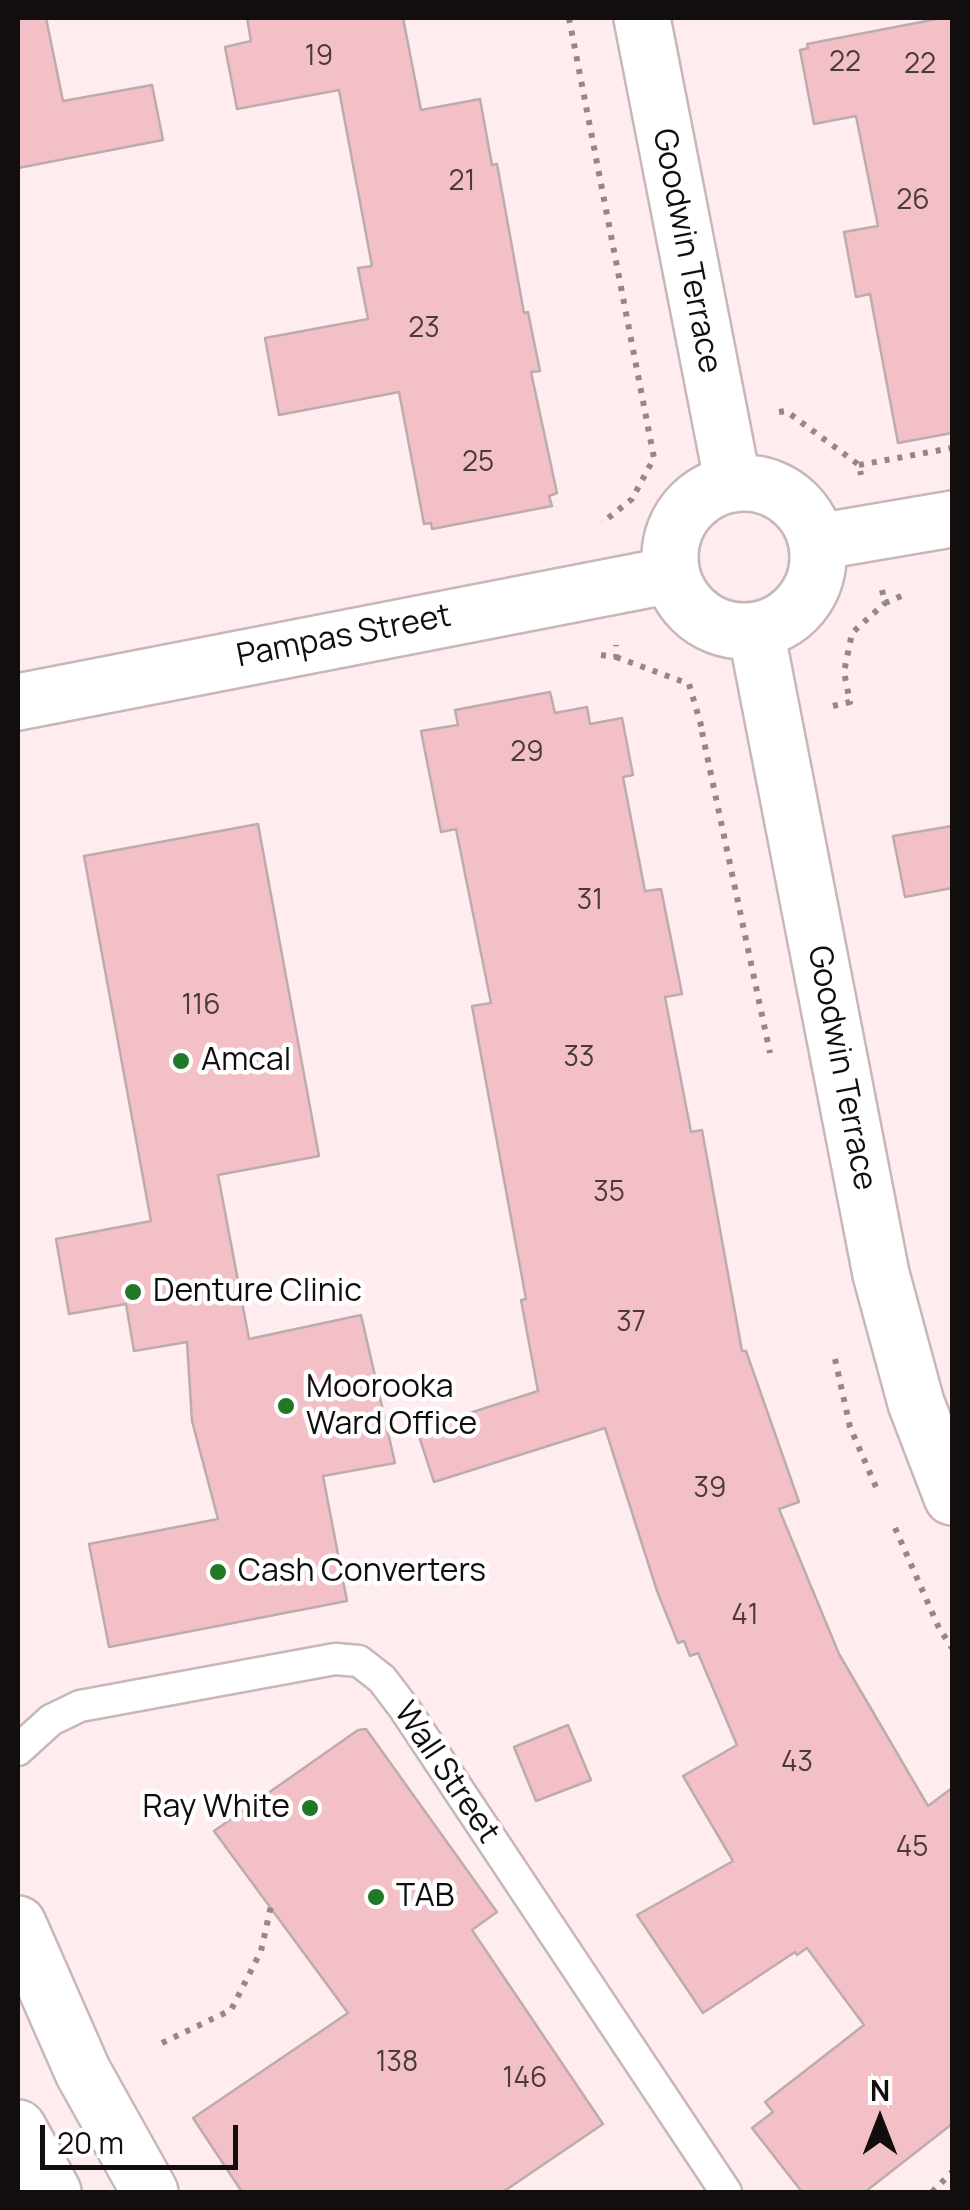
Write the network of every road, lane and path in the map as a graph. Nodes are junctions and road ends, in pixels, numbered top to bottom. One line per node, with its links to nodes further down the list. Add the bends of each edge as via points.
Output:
1 (570, 18): 9 (path, via 654,458 632,499)
2 (642, 18): 6 (main road, Goodwin Terrace)
3 (766, 412): 5 (path, via 786,412)
4 (952, 448): 5 (path)
5 (859, 465): 7 (path)
6 (733, 484): 10 (main road, via 776,490 796,503); 11 (main road, via 689,505 668,550)
7 (864, 491)
8 (952, 519): 10 (main road)
9 (594, 526)
10 (818, 542): 13 (main road, via 812,590 798,609)
11 (670, 575): 13 (main road, via 693,614 712,626); 15 (main road, Pampas Street)
12 (884, 602): 16 (path, via 852,633 844,672 850,702)
13 (756, 631): 18 (main road, Goodwin Terrace, via 881,1274 916,1403)
14 (616, 657): 17 (path, via 689,684 702,732)
15 (18, 702)
16 (818, 710)
17 (715, 729)
18 (952, 1497)
19 (18, 1750): 27 (lane, Wall Street, via 51,1720 80,1706 335,1659 359,1662 404,1708)
20 (270, 1906): 22 (path, via 261,1951 231,2010)
21 (18, 1924): 26 (main road, via 83,2072)
22 (162, 2044)
23 (18, 2128): 25 (main road)
24 (952, 2172): 28 (path)
25 (53, 2192)
26 (150, 2192)
27 (726, 2192)
28 (932, 2192)

